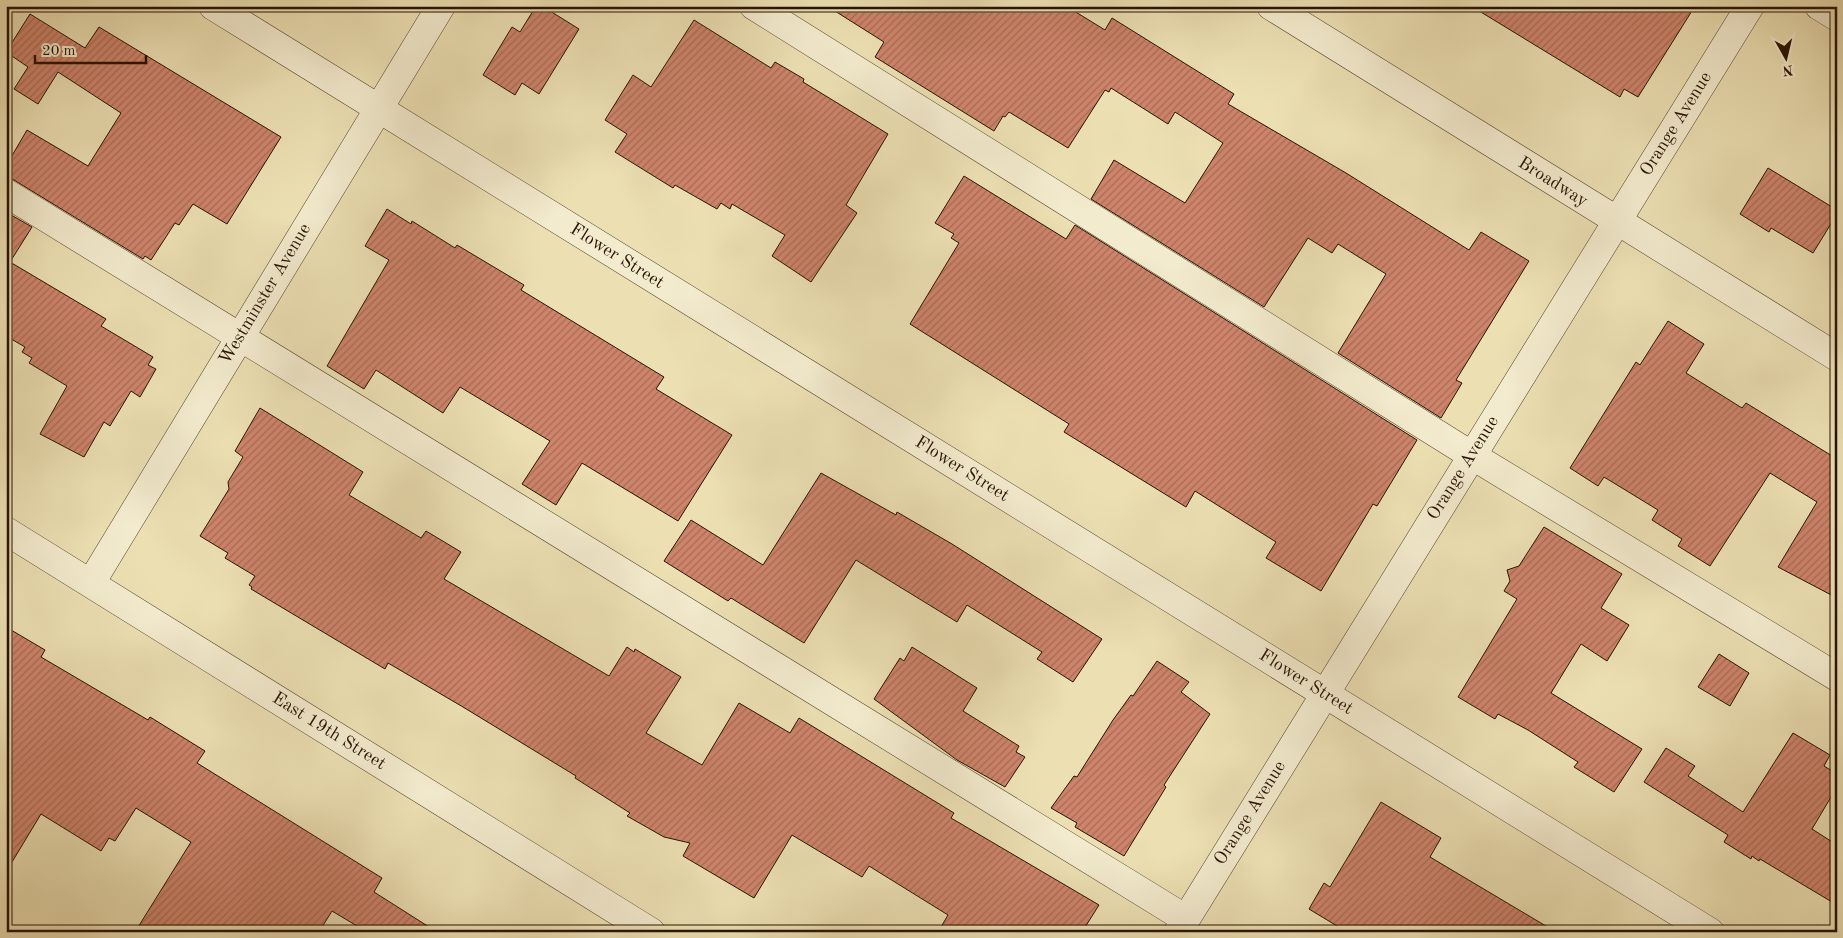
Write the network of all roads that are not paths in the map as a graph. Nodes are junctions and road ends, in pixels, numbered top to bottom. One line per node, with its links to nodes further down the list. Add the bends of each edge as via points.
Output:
1 (213, 6): 8 (street, Flower Street)
2 (441, 6): 8 (street, Westminster Avenue)
3 (754, 6): 13 (street)
4 (1271, 6): 10 (street, Broadway)
5 (1750, 6): 10 (street, Orange Avenue)
6 (1819, 6): 7 (street)
7 (1837, 17)
8 (378, 108): 11 (street, Westminster Avenue); 17 (street, Flower Street)
9 (6, 193): 11 (street)
10 (1615, 221): 12 (street, Broadway); 13 (street, Orange Avenue)
11 (239, 337): 15 (street, Westminster Avenue); 18 (street)
12 (1837, 357)
13 (1471, 455): 16 (street); 17 (street, Orange Avenue)
14 (6, 531): 15 (street, East 19th Street)
15 (91, 583): 19 (street, East 19th Street)
16 (1837, 677)
17 (1324, 693): 18 (street, Orange Avenue); 20 (street, Flower Street)
18 (1182, 925)
19 (651, 932)
20 (1710, 932)

